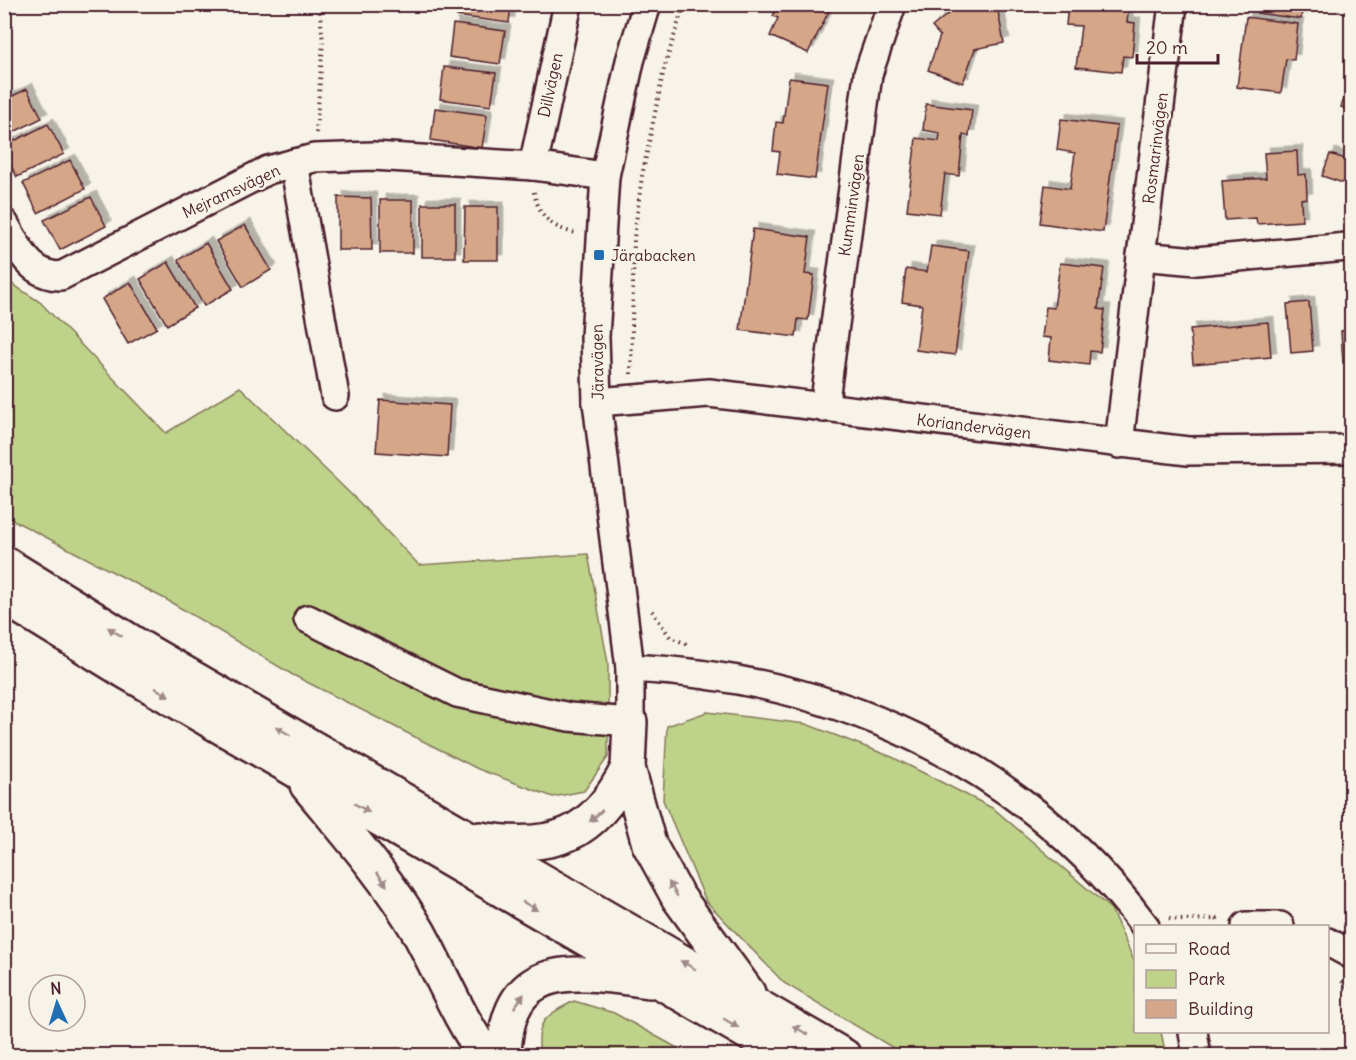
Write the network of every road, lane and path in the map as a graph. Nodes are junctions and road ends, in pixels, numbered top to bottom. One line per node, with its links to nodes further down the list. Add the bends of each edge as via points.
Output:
1 (319, 4): 7 (path, via 323,42)
2 (568, 4): 8 (street, Dillvägen)
3 (647, 4): 9 (street, Järavägen)
4 (684, 4): 12 (path, via 664,69)
5 (892, 4): 18 (street, Kumminvägen, via 868,74)
6 (1173, 4): 14 (street, Rosmarinvägen)
7 (304, 160): 8 (street, Mejramsvägen, via 374,156); 10 (street, Mejramsvägen, via 268,170 61,276 33,269); 15 (street)
8 (533, 166): 9 (street, Mejramsvägen); 11 (path, via 535,195 549,223 570,232)
9 (605, 176): 11 (street, Järavägen)
10 (4, 223)
11 (601, 235): 12 (path); 17 (street, Järavägen, via 595,337)
12 (634, 238): 16 (path)
13 (1352, 245): 14 (street, via 1196,261)
14 (1141, 256): 19 (street, Rosmarinvägen)
15 (335, 396)
16 (630, 399): 17 (street, Koriandervägen); 18 (street, Koriandervägen, via 709,393)
17 (597, 402): 26 (street, Järavägen)
18 (824, 408): 19 (street, Koriandervägen)
19 (1119, 444): 20 (street, Koriandervägen, via 1188,451)
20 (1352, 449)
21 (4, 563): 30 (highway, one-way to 21, via 141,648)
22 (4, 597): 28 (highway, one-way to 28)
23 (649, 604): 25 (path, via 670,637)
24 (308, 619): 27 (street, via 457,693 569,717)
25 (694, 647)
26 (630, 668): 27 (street, Järavägen); 31 (street, via 681,670 783,691 898,727 962,761 1019,800)
27 (630, 722): 29 (highway)
28 (293, 768): 35 (highway, one-way to 35); 38 (highway, one-way to 38, via 397,900)
29 (628, 768): 30 (highway, one-way to 30, via 604,809 570,834 523,843); 36 (highway, one-way to 29, via 663,873 646,834)
30 (467, 837): 36 (highway, one-way to 30)
31 (1154, 920): 32 (path, via 1217,919)
32 (1220, 925)
33 (1329, 943): 34 (street)
34 (1352, 955)
35 (663, 983): 39 (highway, one-way to 35, via 509,1016 533,984 565,973); 40 (highway, one-way to 40)
36 (757, 1005): 41 (highway, one-way to 36)
37 (1193, 1033): 42 (street)
38 (486, 1056)
39 (504, 1056)
40 (788, 1056)
41 (844, 1056)
42 (1197, 1056)

